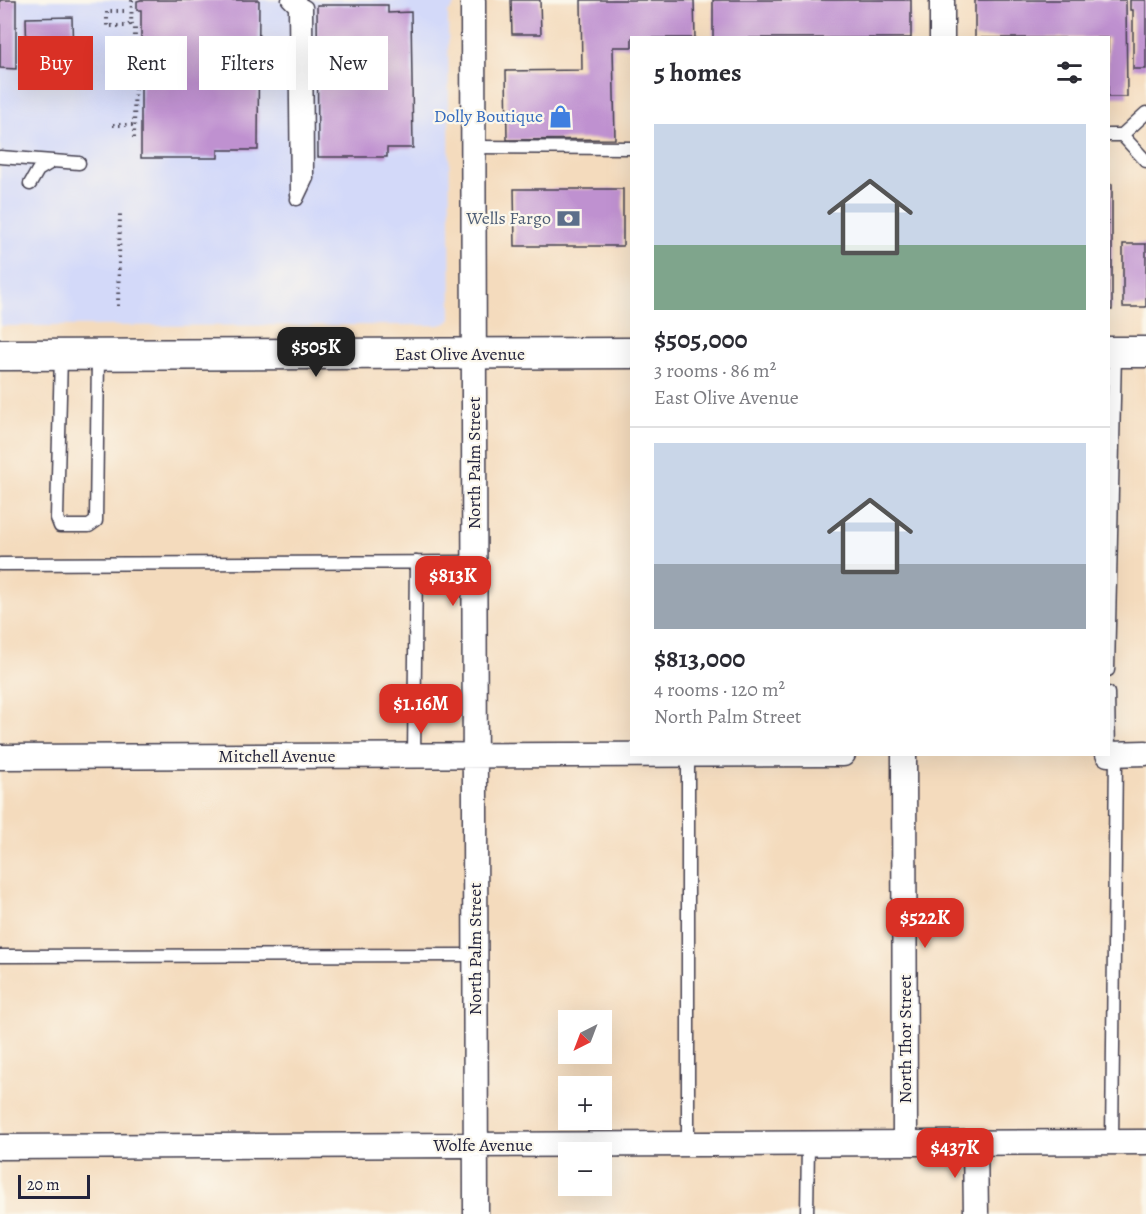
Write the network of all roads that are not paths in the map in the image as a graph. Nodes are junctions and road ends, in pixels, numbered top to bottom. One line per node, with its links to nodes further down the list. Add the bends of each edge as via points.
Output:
1 (288, 0): 2 (lane, via 295,7 297,199 307,178 306,7)
2 (294, 0)
3 (472, 0): 9 (street, North Palm Street)
4 (942, 0): 5 (street)
5 (942, 36)
6 (1146, 113): 8 (lane)
7 (1110, 135): 8 (lane)
8 (1122, 135): 13 (lane)
9 (473, 147): 10 (lane); 20 (street, North Palm Street)
10 (630, 148)
11 (0, 157): 12 (lane)
12 (54, 161): 14 (lane); 15 (lane, via 38,170)
13 (1146, 161)
14 (79, 163)
15 (30, 184)
16 (1112, 352): 17 (street); 23 (lane)
17 (1146, 352)
18 (630, 353): 20 (street, East Olive Avenue)
19 (99, 354): 20 (street, East Olive Avenue); 22 (street, East Olive Avenue); 22 (lane, via 96,521 89,526 60,526 57,518)
20 (473, 354): 25 (street, North Palm Street)
21 (0, 355): 22 (street, East Olive Avenue)
22 (61, 355)
23 (1110, 511)
24 (416, 562): 25 (lane); 26 (lane); 32 (lane)
25 (474, 562): 30 (street, North Palm Street)
26 (0, 564)
27 (1110, 734): 29 (lane)
28 (1146, 753): 29 (street)
29 (1111, 754): 38 (lane)
30 (475, 755): 31 (street, Mitchell Avenue); 32 (street, Mitchell Avenue); 37 (street, North Palm Street)
31 (630, 755)
32 (414, 756): 35 (street, Mitchell Avenue)
33 (688, 756): 42 (lane)
34 (904, 756): 40 (street, North Thor Street)
35 (0, 757)
36 (0, 956): 37 (lane)
37 (475, 956): 44 (street, North Palm Street)
38 (1112, 1142): 39 (street, Wolfe Avenue); 41 (street, Wolfe Avenue)
39 (1146, 1142)
40 (905, 1143): 41 (street, Wolfe Avenue); 43 (street, Wolfe Avenue)
41 (975, 1143): 48 (street)
42 (688, 1144): 43 (street, Wolfe Avenue); 44 (street, Wolfe Avenue)
43 (808, 1144): 47 (lane)
44 (476, 1145): 45 (street, Wolfe Avenue); 46 (street, North Palm Street)
45 (0, 1147)
46 (476, 1214)
47 (807, 1214)
48 (976, 1214)

